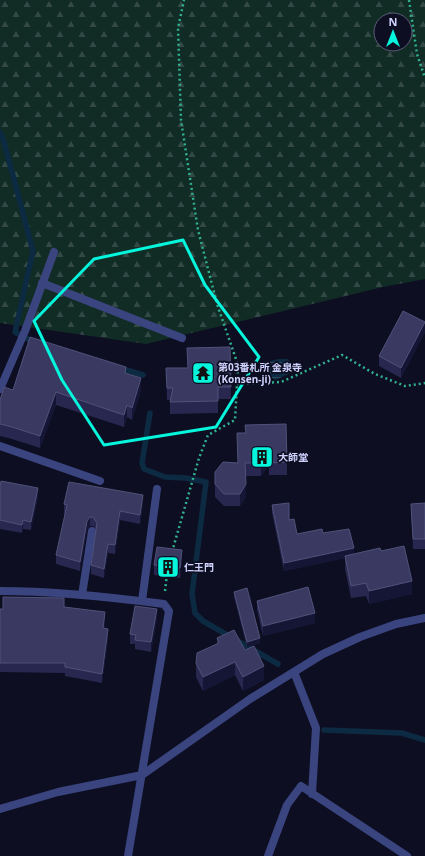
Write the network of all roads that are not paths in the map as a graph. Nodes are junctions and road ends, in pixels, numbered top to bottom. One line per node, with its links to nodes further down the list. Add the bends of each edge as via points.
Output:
1 (54, 252): 2 (street)
2 (42, 283): 3 (street); 4 (street, via 26,331)
3 (182, 338)
4 (0, 389)
5 (0, 446): 6 (street)
6 (100, 481)
7 (157, 489): 11 (street)
8 (92, 531): 10 (street)
9 (0, 591): 10 (street)
10 (82, 595): 11 (street)
11 (142, 601): 14 (street, via 164,604 169,611)
12 (425, 618): 13 (street, via 396,624 360,637 323,654)
13 (294, 672): 14 (street, via 250,699); 15 (street, via 316,728)
14 (142, 775): 16 (street, via 58,792); 17 (street)
15 (312, 794): 18 (street, via 301,786 287,805); 19 (street)
16 (0, 809)
17 (128, 856)
18 (268, 856)
19 (407, 856)

